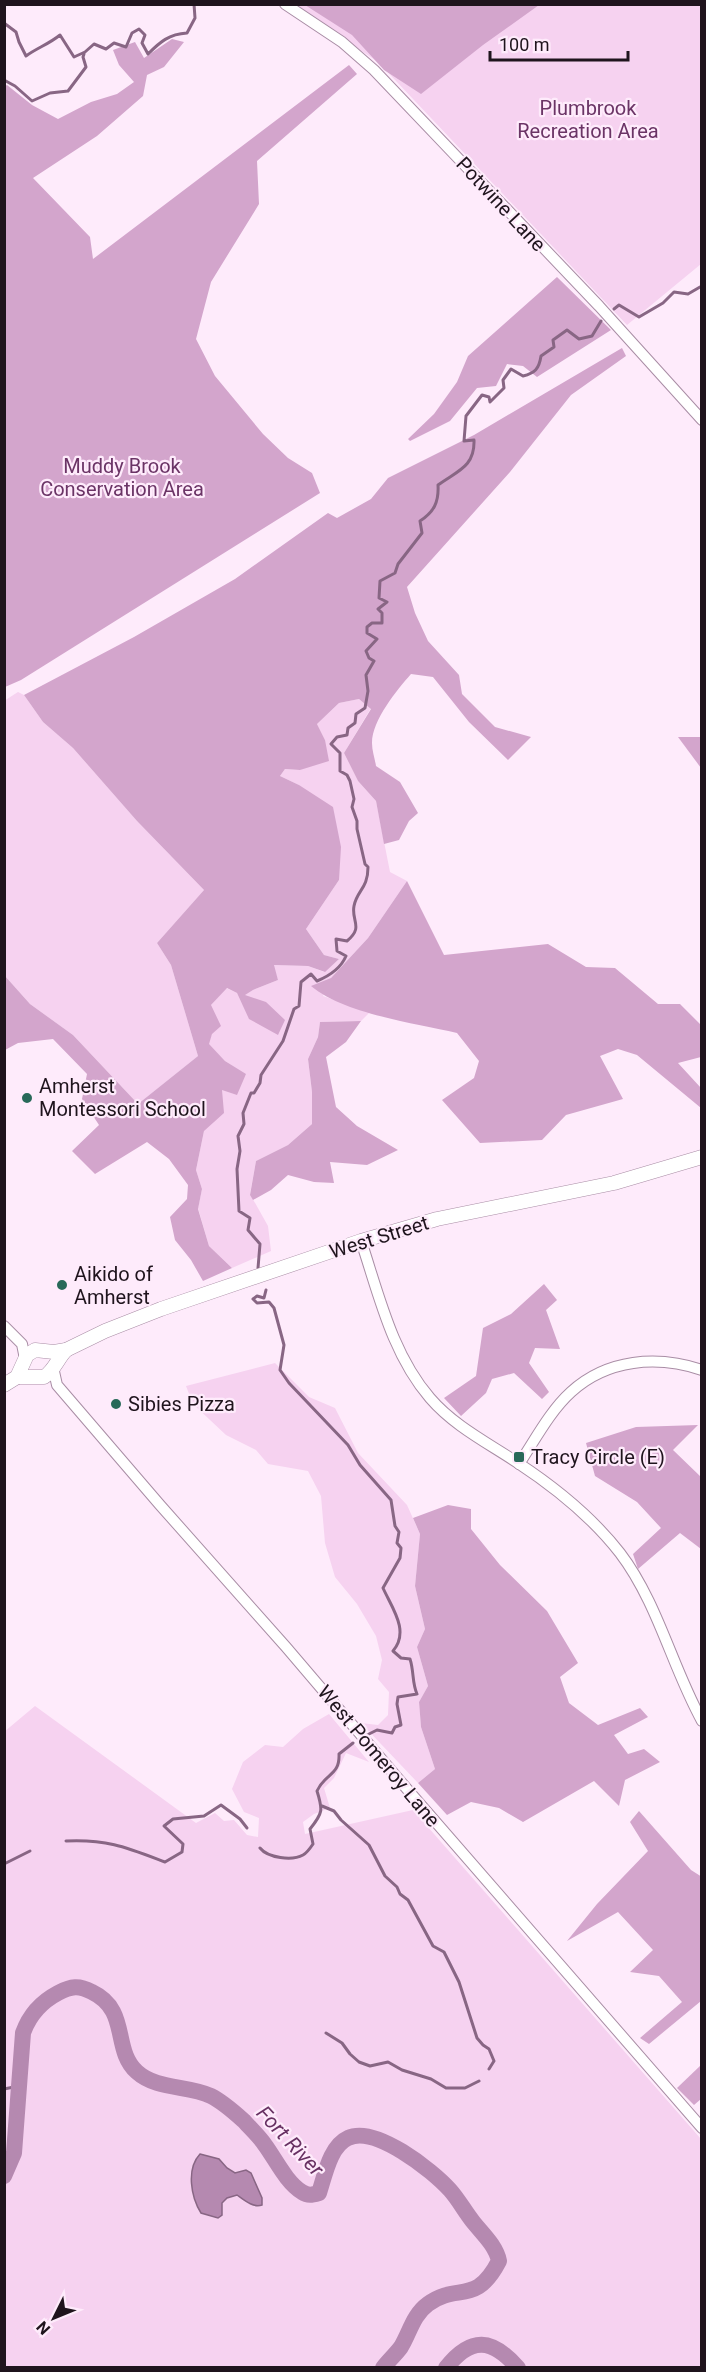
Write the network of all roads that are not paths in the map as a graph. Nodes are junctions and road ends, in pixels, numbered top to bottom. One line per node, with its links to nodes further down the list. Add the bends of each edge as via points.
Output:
1 (285, 4): 2 (street, Potwine Lane, via 342,42 374,70)
2 (702, 420)
3 (702, 1157): 4 (main road, West Street, via 614,1183 437,1219)
4 (361, 1241): 8 (main road, West Street, via 161,1309); 16 (street, via 394,1340 417,1382 457,1424)
5 (4, 1326): 6 (street)
6 (22, 1344): 7 (street); 9 (street)
7 (42, 1350): 8 (main road, West Street); 9 (main road, via 31,1352); 10 (main road, via 52,1358)
8 (66, 1350): 10 (main road, West Street)
9 (25, 1361): 12 (main road); 13 (main road, via 27,1373)
10 (53, 1367): 13 (main road, West Street, via 48,1375); 15 (street, West Pomeroy Lane)
11 (702, 1370): 16 (street, via 671,1362 636,1362 591,1377 561,1403)
12 (17, 1377): 13 (main road); 14 (main road)
13 (37, 1378): 15 (street, West Pomeroy Lane)
14 (4, 1385)
15 (57, 1385): 18 (street, West Pomeroy Lane)
16 (519, 1464): 17 (street, via 582,1511 620,1554 647,1597)
17 (702, 1721)
18 (702, 2128)

